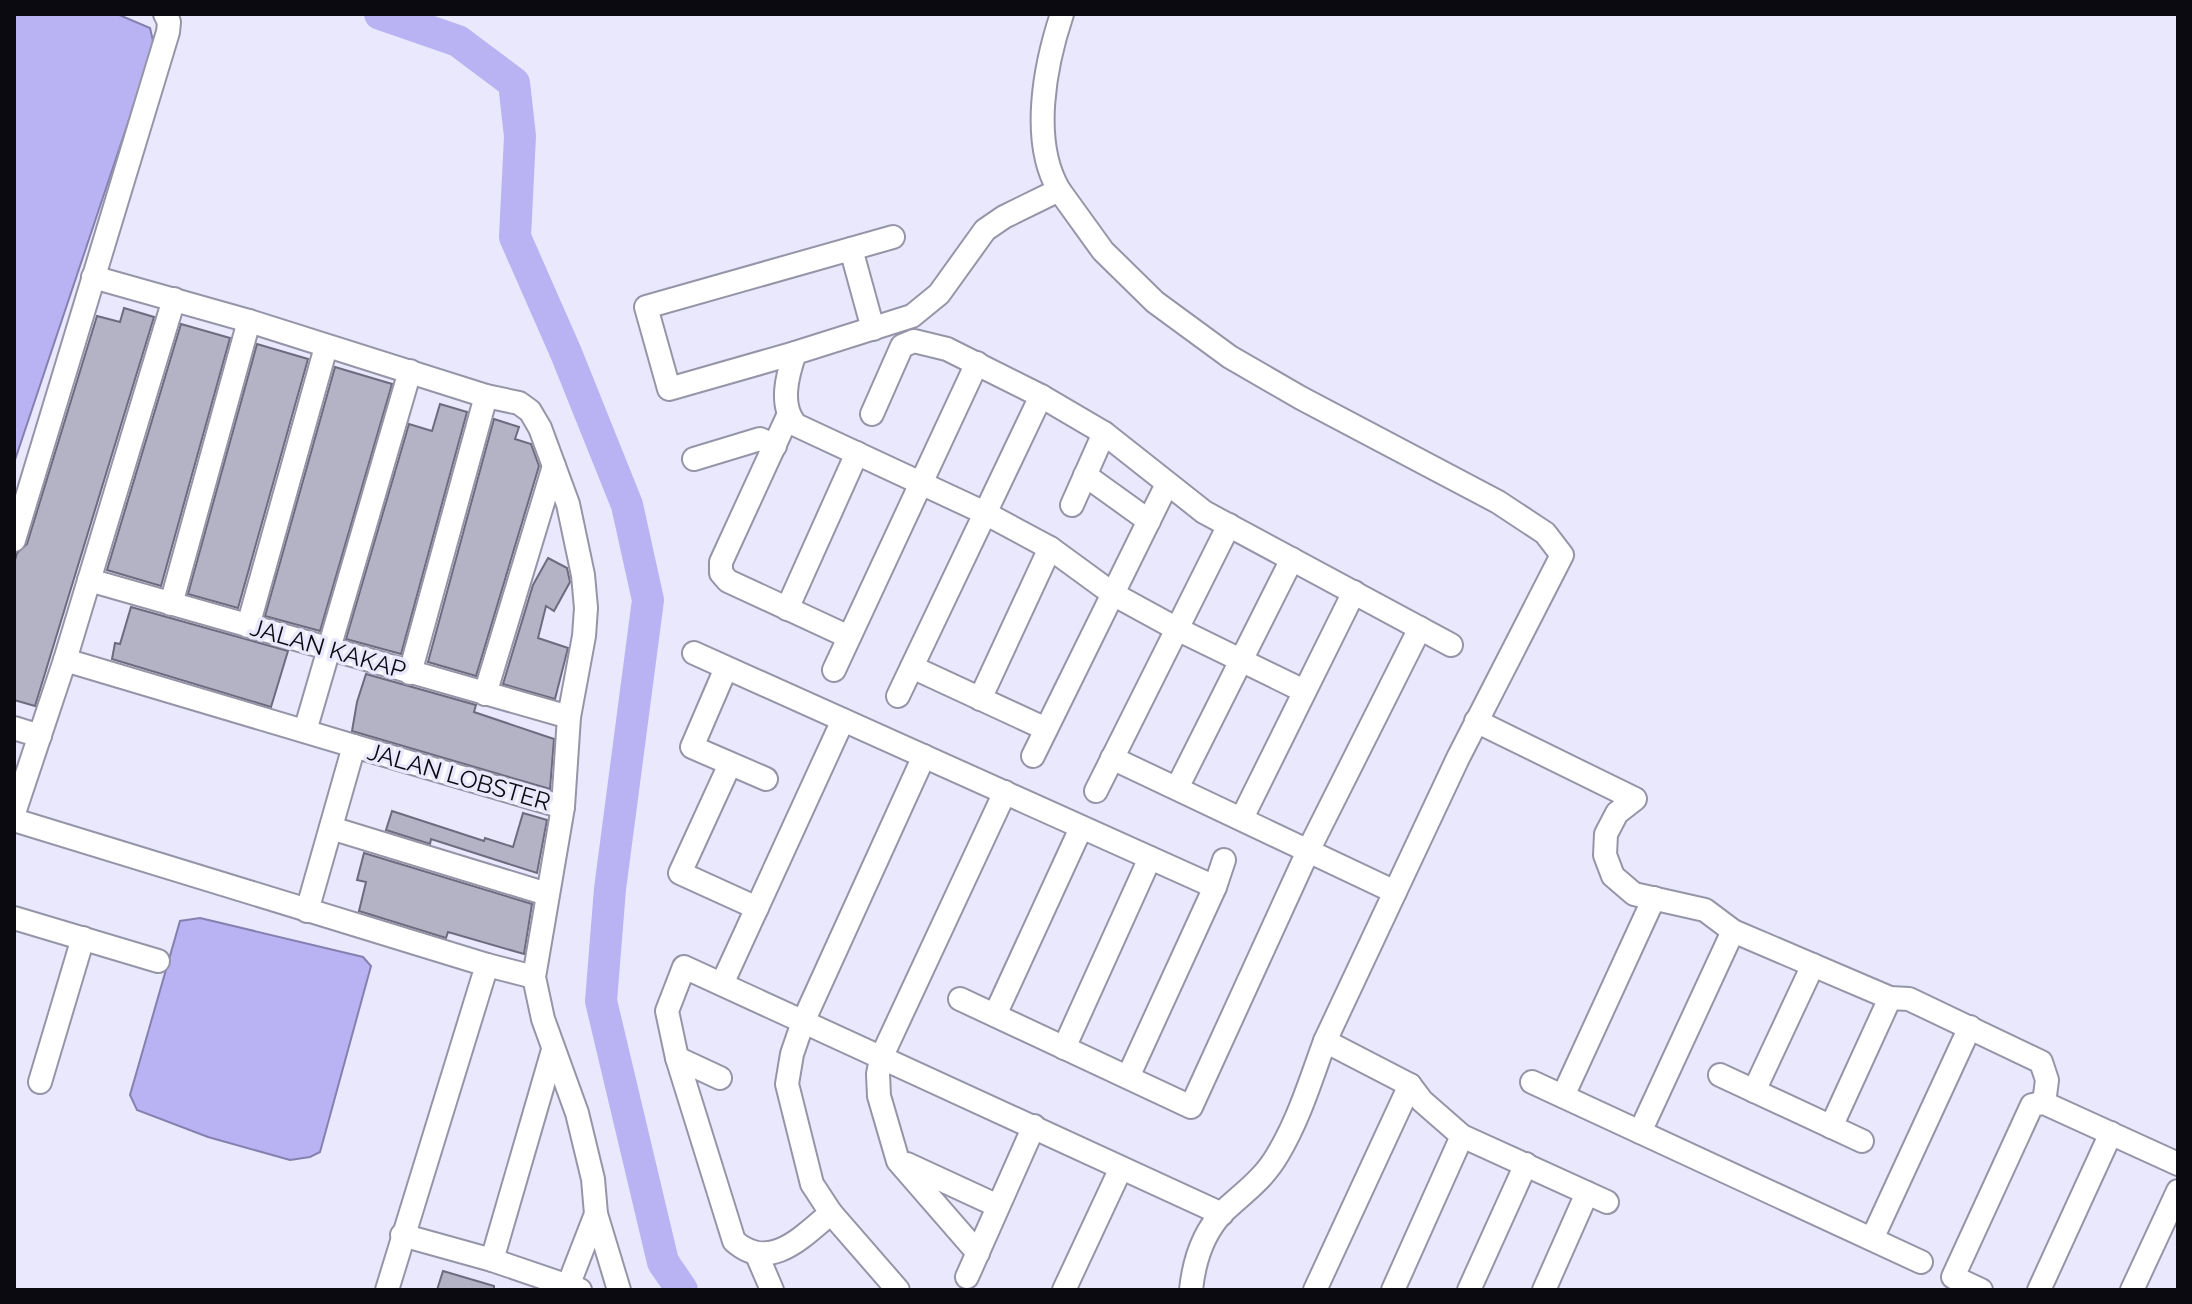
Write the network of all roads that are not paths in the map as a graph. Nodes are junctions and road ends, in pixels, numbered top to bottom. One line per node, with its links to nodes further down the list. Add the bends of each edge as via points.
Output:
1 (165, 14): 6 (street, via 168,32)
2 (1062, 14): 3 (street, via 1049,52 1043,130 1049,172)
3 (1059, 190): 9 (street, via 985,230 939,294 912,316); 57 (street, via 1103,251 1155,302 1230,357 1498,502 1545,533 1562,555)
4 (893, 237): 5 (street)
5 (851, 249): 9 (street); 11 (street, via 646,307 669,389)
6 (93, 277): 7 (street); 30 (street)
7 (174, 299): 8 (street); 33 (street)
8 (249, 321): 10 (street); 36 (street)
9 (873, 329): 11 (street)
10 (326, 347): 13 (street); 38 (street)
11 (795, 353): 17 (street, via 785,404)
12 (977, 363): 15 (street); 16 (street, via 914,341 902,346); 24 (street)
13 (410, 371): 14 (street); 43 (street)
14 (486, 396): 22 (street, via 519,403 530,411); 50 (street)
15 (1041, 396): 18 (street); 27 (street)
16 (872, 414)
17 (788, 416): 19 (street); 20 (street, via 796,425)
18 (1104, 433): 23 (street); 25 (street)
19 (775, 446): 21 (street, via 760,439); 37 (street, via 721,562 721,573)
20 (857, 453): 24 (street); 37 (street)
21 (694, 459)
22 (554, 466): 52 (street); 55 (street, via 568,504 585,594 584,636)
23 (1085, 475): 26 (street); 28 (street)
24 (920, 484): 27 (street); 41 (street)
25 (1167, 484): 28 (street); 29 (street)
26 (1072, 505)
27 (985, 513): 31 (street); 47 (street)
28 (1149, 521): 35 (street)
29 (1229, 525): 32 (street); 40 (street)
30 (14, 540)
31 (1050, 548): 35 (street); 54 (street)
32 (1292, 559): 34 (street); 45 (street)
33 (89, 580): 36 (street, JALAN KAKAP); 46 (street)
34 (1354, 592): 39 (street); 51 (street)
35 (1113, 594): 40 (street); 59 (street)
36 (171, 604): 38 (street, JALAN KAKAP)
37 (787, 609): 41 (street)
38 (248, 626): 43 (street, JALAN KAKAP)
39 (1420, 628): 42 (street); 77 (street)
40 (1177, 629): 45 (street); 65 (street)
41 (849, 637): 49 (street)
42 (1451, 645)
43 (331, 649): 50 (street, JALAN KAKAP); 60 (street)
44 (694, 653): 48 (street)
45 (1242, 659): 51 (street); 68 (street)
46 (65, 660): 60 (street, JALAN LOBSTER); 61 (street)
47 (912, 667): 53 (street); 54 (street)
48 (726, 668): 56 (street); 66 (street, via 692,747)
49 (834, 670)
50 (410, 673): 52 (street, JALAN KAKAP)
51 (1304, 691): 73 (street)
52 (485, 694): 55 (street, JALAN KAKAP)
53 (898, 696)
54 (980, 699): 59 (street)
55 (569, 717): 71 (street)
56 (843, 720): 63 (street); 84 (street)
57 (1476, 721): 81 (street); 83 (street, via 1635,799 1617,813 1606,834 1605,855 1613,876 1634,894)
58 (14, 728): 61 (street)
59 (1046, 729): 64 (street)
60 (305, 731): 62 (street, JALAN LOBSTER)
61 (40, 736): 72 (street)
62 (354, 746): 71 (street, JALAN LOBSTER); 75 (street)
63 (924, 756): 70 (street); 97 (street)
64 (1033, 756)
65 (1112, 758): 68 (street); 69 (street)
66 (730, 764): 67 (street); 84 (street, via 680,873)
67 (766, 779)
68 (1177, 788): 73 (street)
69 (1096, 791)
70 (1005, 792): 76 (street); 103 (street)
71 (563, 807): 82 (street)
72 (14, 813)
73 (1242, 818): 77 (street)
74 (14, 820): 85 (street)
75 (331, 828): 82 (street); 85 (street)
76 (1081, 828): 78 (street); 96 (street)
77 (1309, 849): 81 (street); 105 (street, via 1191,1107)
78 (1150, 858): 80 (street); 100 (street)
79 (1224, 860): 80 (street)
80 (1215, 887): 105 (street)
81 (1395, 892): 99 (street)
82 (547, 894): 92 (street)
83 (1654, 898): 87 (street, via 1705,910); 111 (street)
84 (757, 908): 93 (street)
85 (307, 911): 90 (street)
86 (14, 918): 88 (street)
87 (1733, 931): 91 (street); 115 (street)
88 (83, 938): 89 (street); 107 (street)
89 (158, 961)
90 (487, 965): 92 (street); 128 (street)
91 (1813, 965): 94 (street); 110 (street)
92 (534, 977): 101 (street)
93 (722, 984): 97 (street); 102 (street, via 684,967 667,1011)
94 (1890, 998): 98 (street, via 1909,999); 114 (street)
95 (960, 999): 96 (street)
96 (995, 1015): 100 (street)
97 (803, 1022): 103 (street); 125 (street, via 787,1084 812,1184)
98 (1970, 1027): 112 (street, via 2041,1062 2047,1080); 129 (street)
99 (1325, 1041): 109 (street); 127 (street, via 1277,1156)
100 (1064, 1048): 105 (street)
101 (553, 1050): 126 (street, via 580,1125); 132 (street)
102 (677, 1058): 106 (street); 131 (street, via 734,1241)
103 (881, 1058): 113 (street); 119 (street, via 879,1096)
104 (1720, 1075): 110 (street)
105 (1128, 1077)
106 (720, 1078)
107 (40, 1082)
108 (1532, 1082): 111 (street)
109 (1410, 1085): 117 (street); 142 (street)
110 (1754, 1091): 114 (street)
111 (1563, 1096): 115 (street)
112 (2044, 1103): 116 (street); 146 (street, via 2032,1105 1953,1277)
113 (1034, 1126): 122 (street); 124 (street)
114 (1831, 1127): 118 (street)
115 (1640, 1132): 129 (street)
116 (2111, 1133): 121 (street); 147 (street)
117 (1462, 1136): 120 (street); 143 (street)
118 (1862, 1141)
119 (898, 1161): 124 (street); 130 (street)
120 (1526, 1164): 144 (street); 145 (street, via 1597,1198)
121 (2178, 1164)
122 (1121, 1168): 127 (street); 140 (street)
123 (2178, 1191): 148 (street)
124 (998, 1206): 130 (street)
125 (831, 1213): 131 (street, via 790,1246); 139 (street)
126 (596, 1214): 135 (street); 137 (street)
127 (1222, 1214): 141 (street, via 1200,1244)
128 (402, 1235): 132 (street); 136 (street)
129 (1872, 1239): 133 (street)
130 (978, 1253): 134 (street)
131 (757, 1255): 138 (street)
132 (492, 1260): 135 (street)
133 (1921, 1262)
134 (967, 1277)
135 (574, 1288)
136 (387, 1290)
137 (619, 1290)
138 (772, 1290)
139 (898, 1290)
140 (1064, 1290)
141 (1191, 1290)
142 (1315, 1290)
143 (1393, 1290)
144 (1469, 1290)
145 (1544, 1290)
146 (1981, 1290)
147 (2039, 1290)
148 (2132, 1290)

